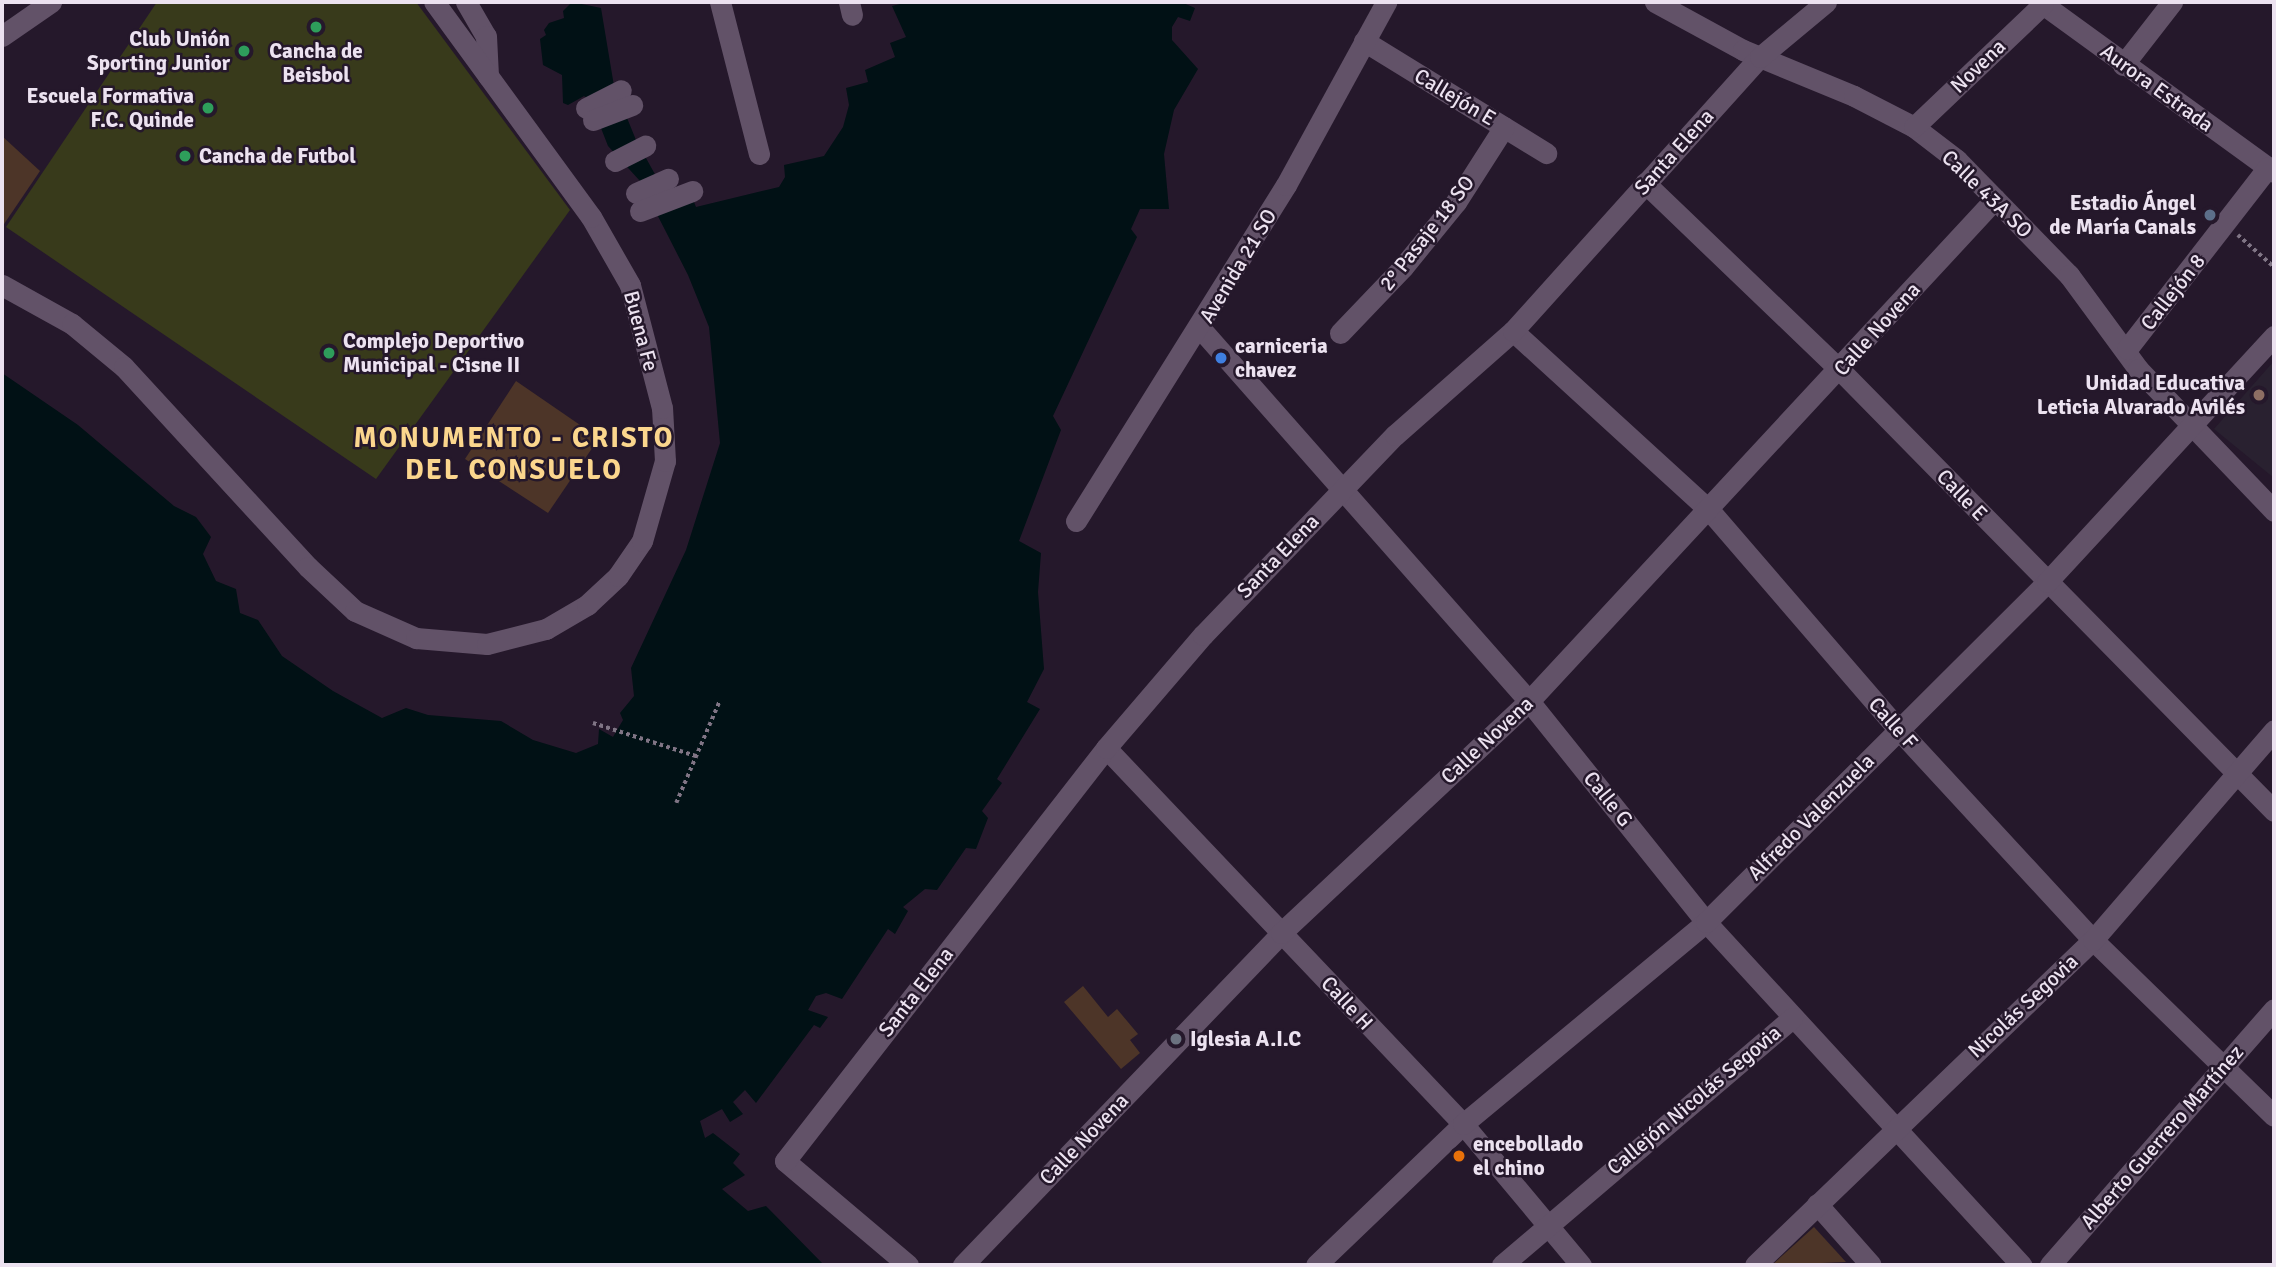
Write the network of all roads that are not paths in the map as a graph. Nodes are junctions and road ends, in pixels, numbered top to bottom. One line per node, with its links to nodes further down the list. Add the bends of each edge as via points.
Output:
1 (51, 2): 10 (street)
2 (434, 2): 14 (street, Buena Fe)
3 (466, 2): 14 (street, via 486,37)
4 (720, 2): 21 (street)
5 (1386, 2): 11 (street, Avenida 21 SO)
6 (1655, 2): 12 (street, Calle 43A SO)
7 (1826, 2): 12 (street, Santa Elena)
8 (2172, 2): 13 (street)
9 (2042, 3): 13 (street, Aurora Estrada); 18 (street, Novena)
10 (2, 36)
11 (1364, 41): 17 (street, Callejón E); 29 (street, Avenida 21 SO, via 1286,185)
12 (1760, 57): 18 (street, Calle 43A SO); 25 (street, Santa Elena)
13 (2123, 65): 23 (street, Aurora Estrada)
14 (488, 76): 28 (street, Buena Fe, via 591,217 630,285 662,408 665,461 642,541 618,576 587,605 546,629 487,644 416,638 355,611 308,567 124,366 72,324)
15 (629, 105): 16 (street)
16 (593, 120)
17 (1504, 127): 20 (street, Callejón E); 31 (street, 2° Pasaje 18 SO, via 1449,211)
18 (1914, 127): 27 (street, Calle 43A SO, via 1957,160)
19 (648, 152): 22 (street)
20 (1546, 153)
21 (759, 154)
22 (619, 166)
23 (2271, 169): 33 (street, Callejón 8)
24 (668, 179): 26 (street, via 638,202)
25 (1645, 183): 30 (street, Santa Elena); 34 (street, Calle E)
26 (692, 191)
27 (1995, 199): 33 (street, Calle 43A SO, via 2069,275); 34 (street, Calle Novena)
28 (2, 285)
29 (1200, 328): 36 (street, Calle G); 39 (street, Avenida 21 SO)
30 (1513, 331): 36 (street, Santa Elena); 37 (street, Calle F)
31 (1340, 333)
32 (2274, 335): 35 (street, Alfredo Valenzuela)
33 (2127, 349): 35 (street, Calle 43A SO, via 2138,369)
34 (1840, 370): 37 (street, Calle Novena); 40 (street, Calle E)
35 (2193, 427): 38 (street, Calle 43A SO); 40 (street, Alfredo Valenzuela)
36 (1342, 489): 41 (street, Calle G); 44 (street, Santa Elena, via 1203,635)
37 (1710, 511): 41 (street, Calle Novena); 42 (street, Calle F)
38 (2274, 511)
39 (1076, 521)
40 (2047, 582): 42 (street, Alfredo Valenzuela); 45 (street, Calle E)
41 (1529, 701): 47 (street, Calle G); 48 (street, Calle Novena)
42 (1899, 730): 47 (street, Alfredo Valenzuela); 49 (street, Calle F)
43 (2274, 730): 45 (street, Nicolás Segovia)
44 (1106, 748): 48 (street, Calle H); 58 (street, Santa Elena, via 785,1161)
45 (2236, 776): 46 (street, Calle E); 49 (street, Nicolás Segovia)
46 (2274, 811)
47 (1706, 922): 51 (street, Calle G); 54 (street, Alfredo Valenzuela)
48 (1281, 933): 54 (street, Calle H); 59 (street, Calle Novena)
49 (2093, 940): 52 (street, Calle F); 55 (street, Nicolás Segovia)
50 (2274, 1009): 52 (street, Alberto Guerrero Martínez)
51 (1792, 1018): 55 (street, Calle G); 57 (street, Callejón Nicolás Segovia)
52 (2224, 1066): 53 (street, Calle F); 66 (street, Alberto Guerrero Martínez)
53 (2274, 1116)
54 (1462, 1125): 57 (street, Calle H); 60 (street, Alfredo Valenzuela)
55 (1893, 1128): 56 (street, Nicolás Segovia); 65 (street, Calle G)
56 (1817, 1204): 63 (street, Nicolás Segovia); 64 (street)
57 (1546, 1224): 61 (street, Callejón Nicolás Segovia); 62 (street, Calle H)
58 (908, 1265)
59 (962, 1265)
60 (1316, 1265)
61 (1502, 1265)
62 (1581, 1265)
63 (1755, 1265)
64 (1871, 1265)
65 (2021, 1265)
66 (2050, 1265)

